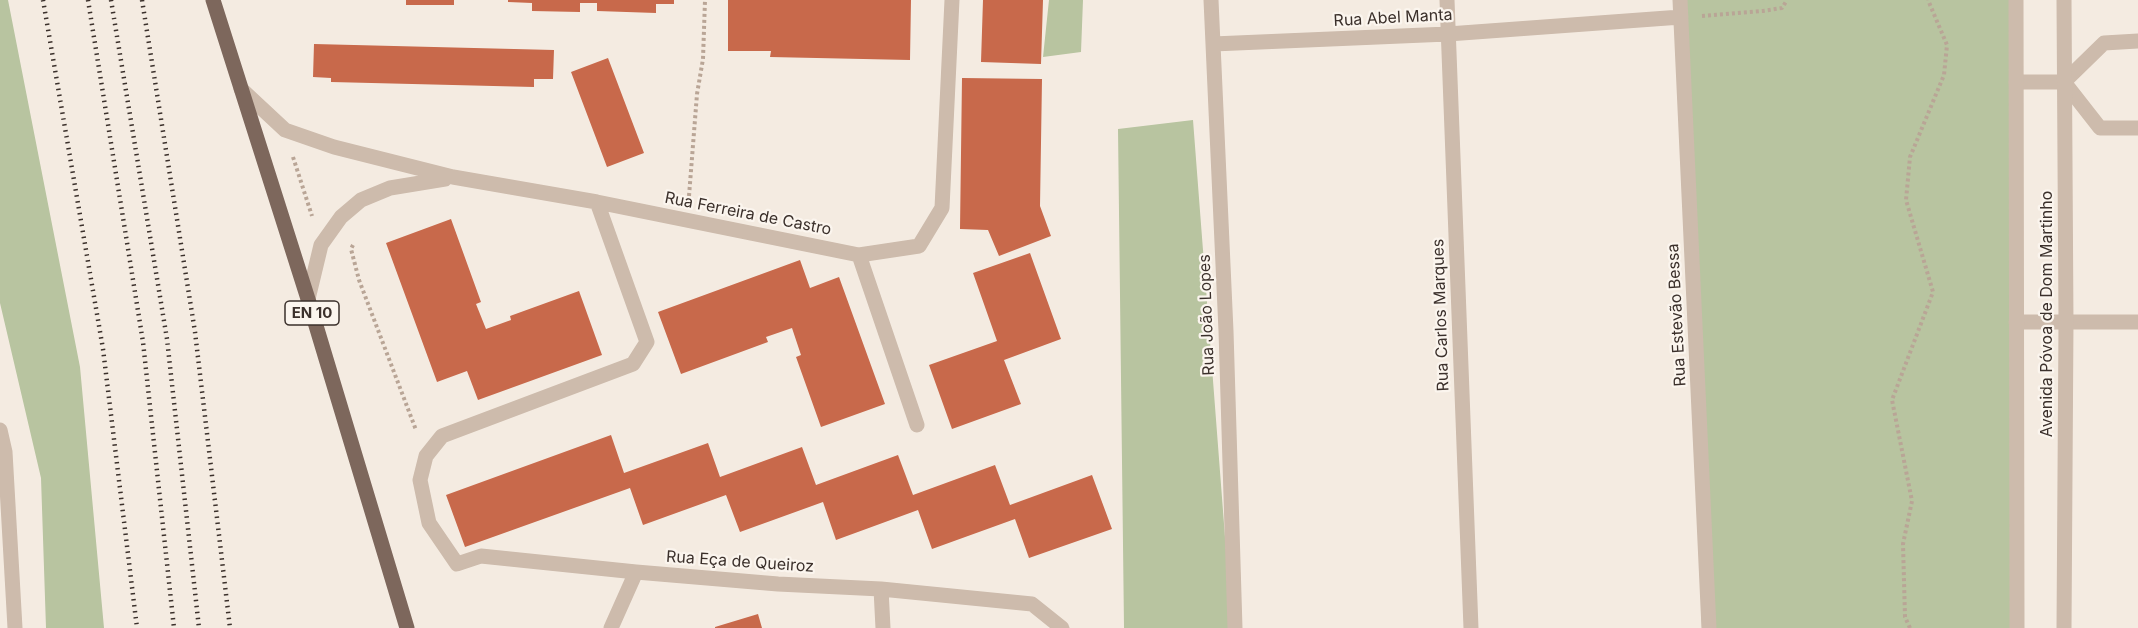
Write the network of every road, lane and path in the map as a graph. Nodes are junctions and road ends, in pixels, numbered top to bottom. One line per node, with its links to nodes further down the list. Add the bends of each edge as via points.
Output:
1 (213, 0): 17 (main road, EN 10)
2 (705, 0): 22 (path)
3 (952, 0): 25 (street, via 942,208 919,246)
4 (1211, 0): 14 (street, Rua João Lopes)
5 (1447, 0): 12 (street, Rua Carlos Marques)
6 (1680, 0): 11 (street, Rua Estevão Bessa)
7 (1786, 0): 11 (path, via 1782,8)
8 (1928, 0): 43 (path, via 1947,45 1944,75 1910,157 1906,200 1933,291 1892,399 1912,501 1903,544 1905,616)
9 (2016, 0): 15 (street, Avenida Póvoa de Dom Martinho)
10 (2064, 0): 16 (street, Avenida Póvoa de Dom Martinho)
11 (1681, 17): 12 (street, Rua Abel Manta); 42 (street, Rua Estevão Bessa)
12 (1448, 34): 14 (street, Rua Abel Manta); 41 (street, Rua Carlos Marques)
13 (2138, 42): 16 (street, via 2104,43)
14 (1213, 44): 40 (street, Rua João Lopes)
15 (2016, 82): 16 (street); 27 (street, Avenida Póvoa de Dom Martinho)
16 (2064, 82): 18 (street, via 2100,128); 28 (street, Avenida Póvoa de Dom Martinho)
17 (241, 89): 19 (street, Rua Ferreira de Castro); 26 (main road, EN 10)
18 (2138, 128)
19 (285, 130): 20 (street, Rua Ferreira de Castro, via 334,147); 24 (path)
20 (453, 177): 21 (street, Rua Ferreira de Castro); 24 (street, Rua Ferreira de Castro, via 390,188 361,200 340,217)
21 (597, 202): 22 (street, Rua Ferreira de Castro); 32 (street, via 647,342 633,364 442,436)
22 (688, 220): 25 (street, Rua Ferreira de Castro)
23 (355, 239): 32 (path, via 351,249 359,280)
24 (321, 245): 26 (street, Rua Ferreira de Castro)
25 (859, 255): 30 (street)
26 (308, 299): 36 (main road, EN 10)
27 (2016, 322): 28 (street); 44 (street, Avenida Póvoa de Dom Martinho)
28 (2066, 322): 29 (street); 45 (street, Avenida Póvoa de Dom Martinho)
29 (2138, 322)
30 (917, 424)
31 (0, 430): 35 (street, via 5,452)
32 (426, 456): 33 (street, Rua Eça de Queiroz, via 420,480 429,523 457,564 481,556)
33 (636, 572): 34 (street, Rua Eça de Queiroz); 37 (street)
34 (882, 589): 38 (street); 39 (street, Rua Eça de Queiroz, via 1032,604)
35 (15, 628)
36 (407, 628)
37 (612, 628)
38 (882, 628)
39 (1062, 628)
40 (1235, 628)
41 (1471, 628)
42 (1709, 628)
43 (1910, 628)
44 (2017, 628)
45 (2064, 628)

